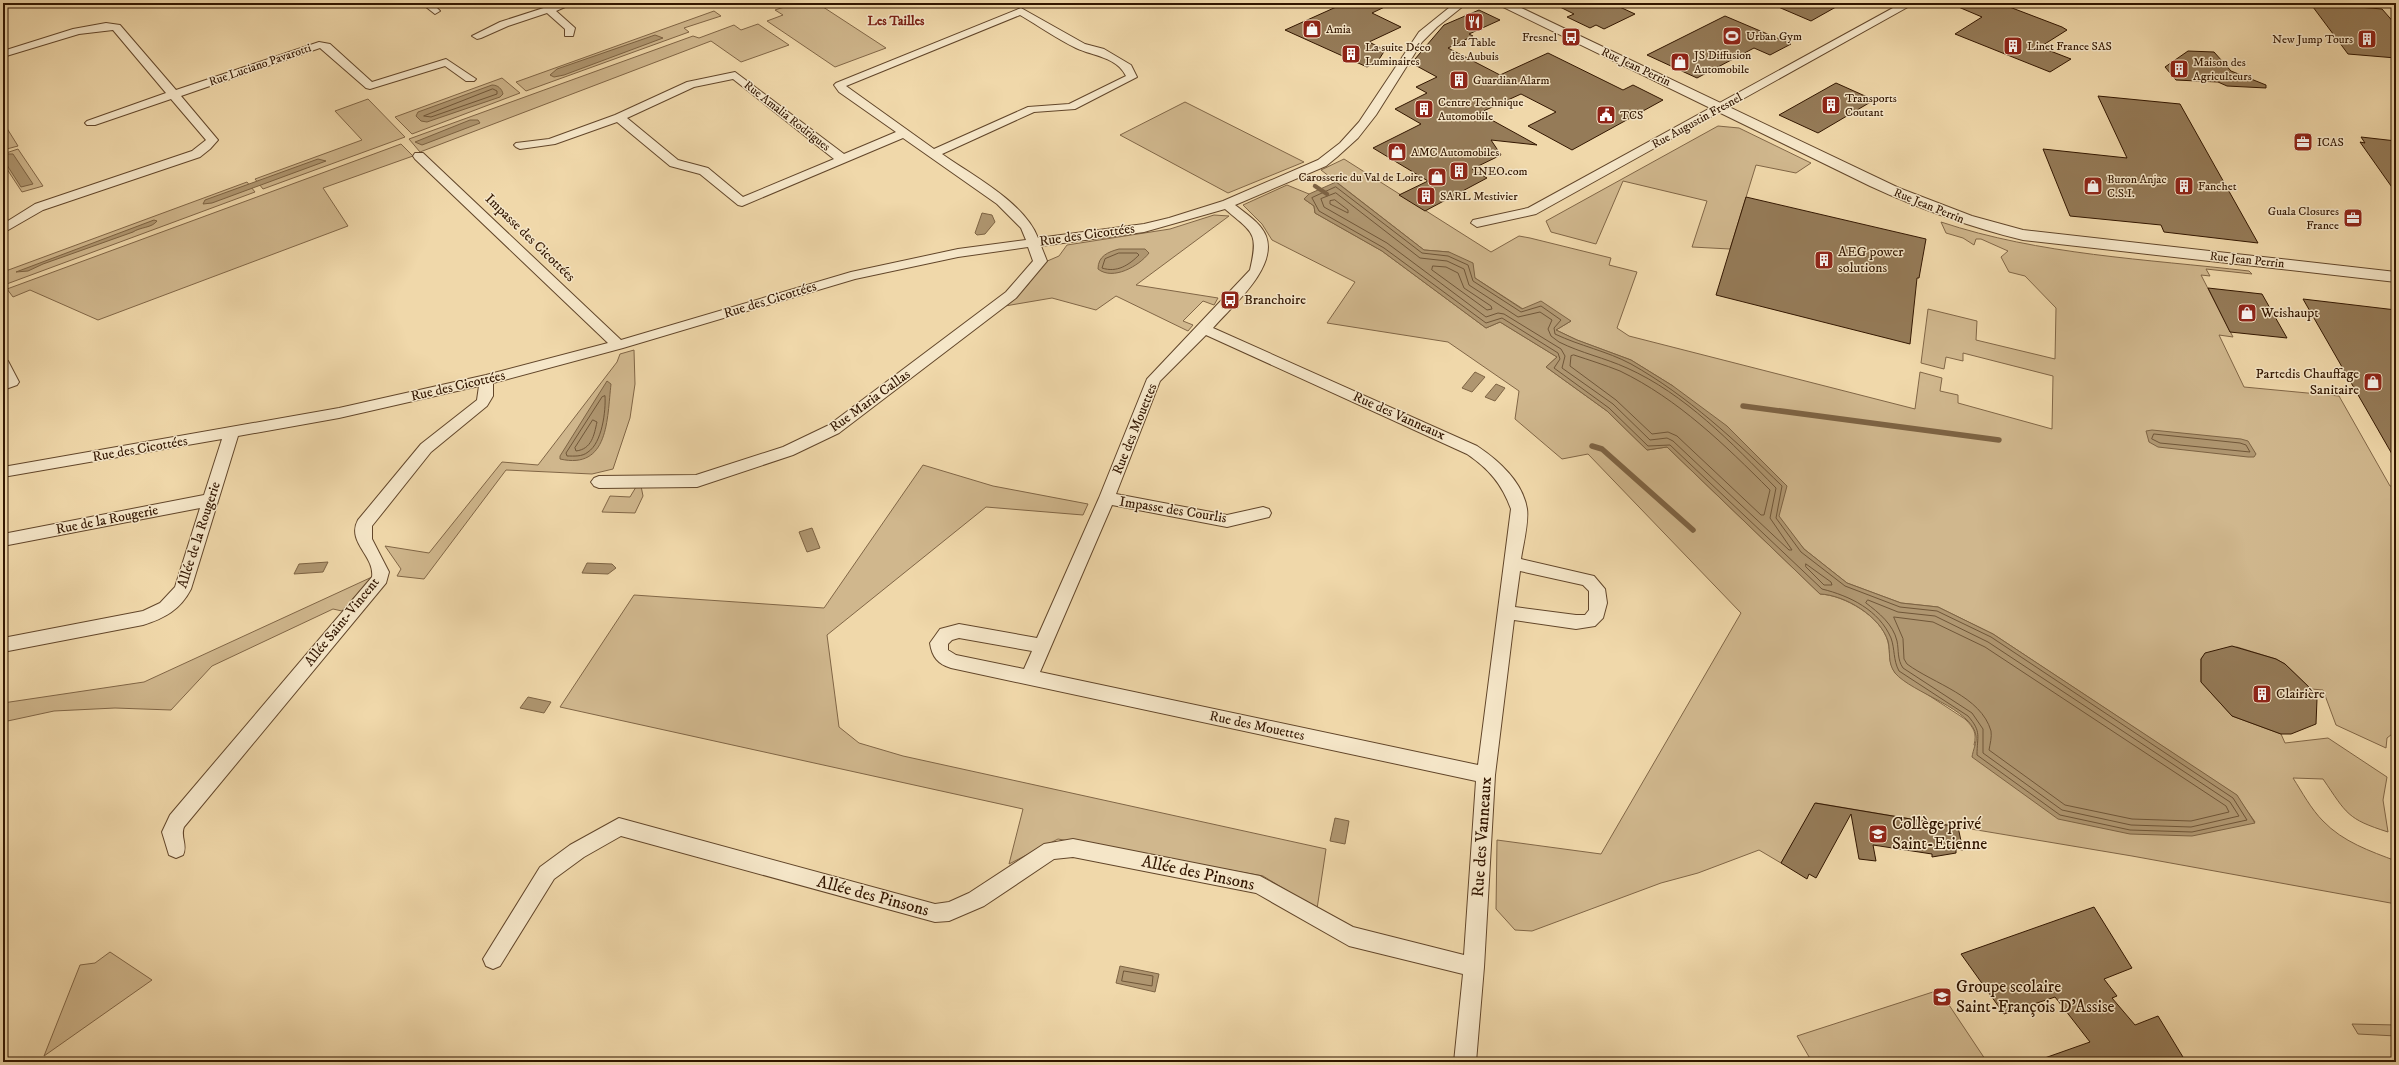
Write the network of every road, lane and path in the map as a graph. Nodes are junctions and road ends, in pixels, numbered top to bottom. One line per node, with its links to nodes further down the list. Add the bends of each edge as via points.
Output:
1 (426, 3): 7 (street)
2 (569, 3): 6 (street)
3 (1462, 3): 21 (street, Rue des Cicottées, via 1418,39 1387,90 1336,154 1322,163)
4 (1501, 3): 13 (street, Rue Jean Perrin)
5 (1910, 3): 13 (street, Rue Augustin Fresnel)
6 (549, 10): 8 (street, via 570,28); 9 (street)
7 (435, 11)
8 (569, 34)
9 (477, 36)
10 (3, 54): 12 (street, via 108,25 116,27)
11 (470, 79): 12 (street, Rue Luciano Pavarotti, via 446,62 370,86 326,46 319,45)
12 (172, 95): 15 (street, Rue Luciano Pavarotti); 23 (street, via 212,138 206,147 196,154 39,207)
13 (1721, 108): 22 (street, Rue Augustin Fresnel, via 1532,211); 25 (street, Rue Jean Perrin, via 1932,209 1980,225 2023,235)
14 (619, 117): 17 (street, Rue Amalia Rodrigues, via 551,142); 20 (street, Rue Amalia Rodrigues, via 716,76 734,75); 20 (street, Rue Amalia Rodrigues, via 674,163 704,171 742,202)
15 (91, 122)
16 (904, 133): 18 (street); 18 (street, via 843,90 840,85 1021,11 1081,46 1100,51 1127,66 1131,72 1132,77 1071,106 1032,109); 20 (street, Rue Amalia Rodrigues)
17 (520, 145)
18 (934, 153): 24 (street, via 1001,201 1027,227)
19 (419, 156): 27 (street, Impasse des Cicottées)
20 (842, 159)
21 (1227, 204): 24 (street, Rue des Cicottées, via 1144,228); 26 (street, Rue des Mouettes, via 1259,234 1261,257 1256,271)
22 (1477, 223)
23 (3, 229)
24 (1034, 242): 27 (street, Rue des Cicottées, via 943,256 851,276); 33 (street, Rue Maria Callas, via 1040,261 1011,295 834,429 788,451 698,481)
25 (2396, 277)
26 (1204, 329): 34 (street, Rue des Mouettes, via 1154,379); 38 (street, Rue des Vanneaux, via 1424,427 1490,461 1512,489 1519,510)
27 (618, 345): 29 (street, Rue des Cicottées)
28 (3, 364): 30 (street, via 12,382)
29 (486, 380): 31 (street, Rue des Cicottées, via 339,413); 44 (street, Allée Saint-Vincent, via 486,396 482,403 426,448 364,524 364,540 380,566 380,579 177,821 172,832)
30 (3, 385)
31 (231, 433): 32 (street, Rue des Cicottées); 35 (street, Allée de la Rougerie)
32 (3, 472)
33 (600, 482)
34 (1107, 498): 36 (street, Impasse des Courlis, via 1227,521); 41 (street, Rue des Mouettes)
35 (210, 500): 37 (street, Rue de la Rougerie); 40 (street, Allée de la Rougerie, via 183,589 170,606 160,613 143,618)
36 (1263, 513)
37 (3, 540)
38 (1513, 563): 39 (street, Rue des Vanneaux); 39 (street, via 1588,580 1597,589 1600,603 1597,613 1589,621 1576,622)
39 (1507, 613): 43 (street, Rue des Vanneaux)
40 (3, 645)
41 (1042, 646): 42 (street, Rue des Mouettes); 42 (street, Rue des Mouettes, via 959,630 946,634 939,643 940,653 951,661)
42 (1029, 677): 43 (street, Rue des Mouettes)
43 (1486, 775): 46 (street, Rue des Vanneaux)
44 (176, 849)
45 (493, 959): 46 (street, Allée des Pinsons, via 547,873 577,851 619,827 935,913 968,905 1051,850 1073,848 1260,885 1349,936)
46 (1474, 968): 47 (street, Rue des Vanneaux)
47 (1465, 1062)

